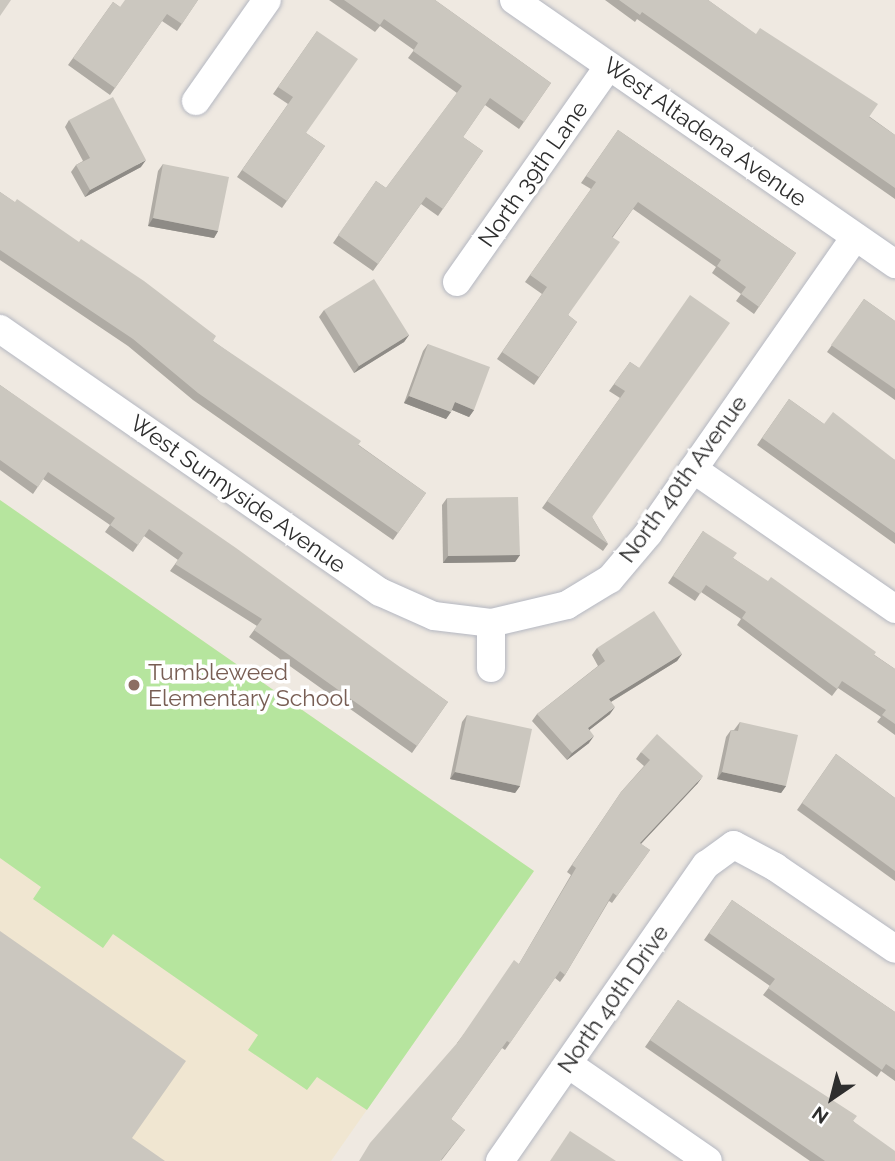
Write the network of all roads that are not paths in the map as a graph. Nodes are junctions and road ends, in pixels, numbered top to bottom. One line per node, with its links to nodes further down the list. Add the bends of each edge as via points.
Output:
1 (267, 0): 4 (street)
2 (514, 0): 3 (street, West Altadena Avenue)
3 (609, 66): 5 (street, West Altadena Avenue); 7 (street, North 39th Lane)
4 (196, 101)
5 (855, 236): 6 (street, West Altadena Avenue); 9 (street, North 40th Avenue)
6 (895, 264)
7 (457, 282)
8 (0, 329): 11 (street, West Sunnyside Avenue, via 380,592 434,616)
9 (693, 468): 10 (street); 11 (street, North 40th Avenue, via 649,534 610,579 567,605)
10 (895, 608)
11 (491, 623): 12 (street)
12 (491, 668)
13 (895, 949): 14 (street, North 40th Drive, via 775,867 734,845 706,865)
14 (568, 1064): 15 (street, North 40th Drive); 16 (street)
15 (500, 1161)
16 (708, 1161)

